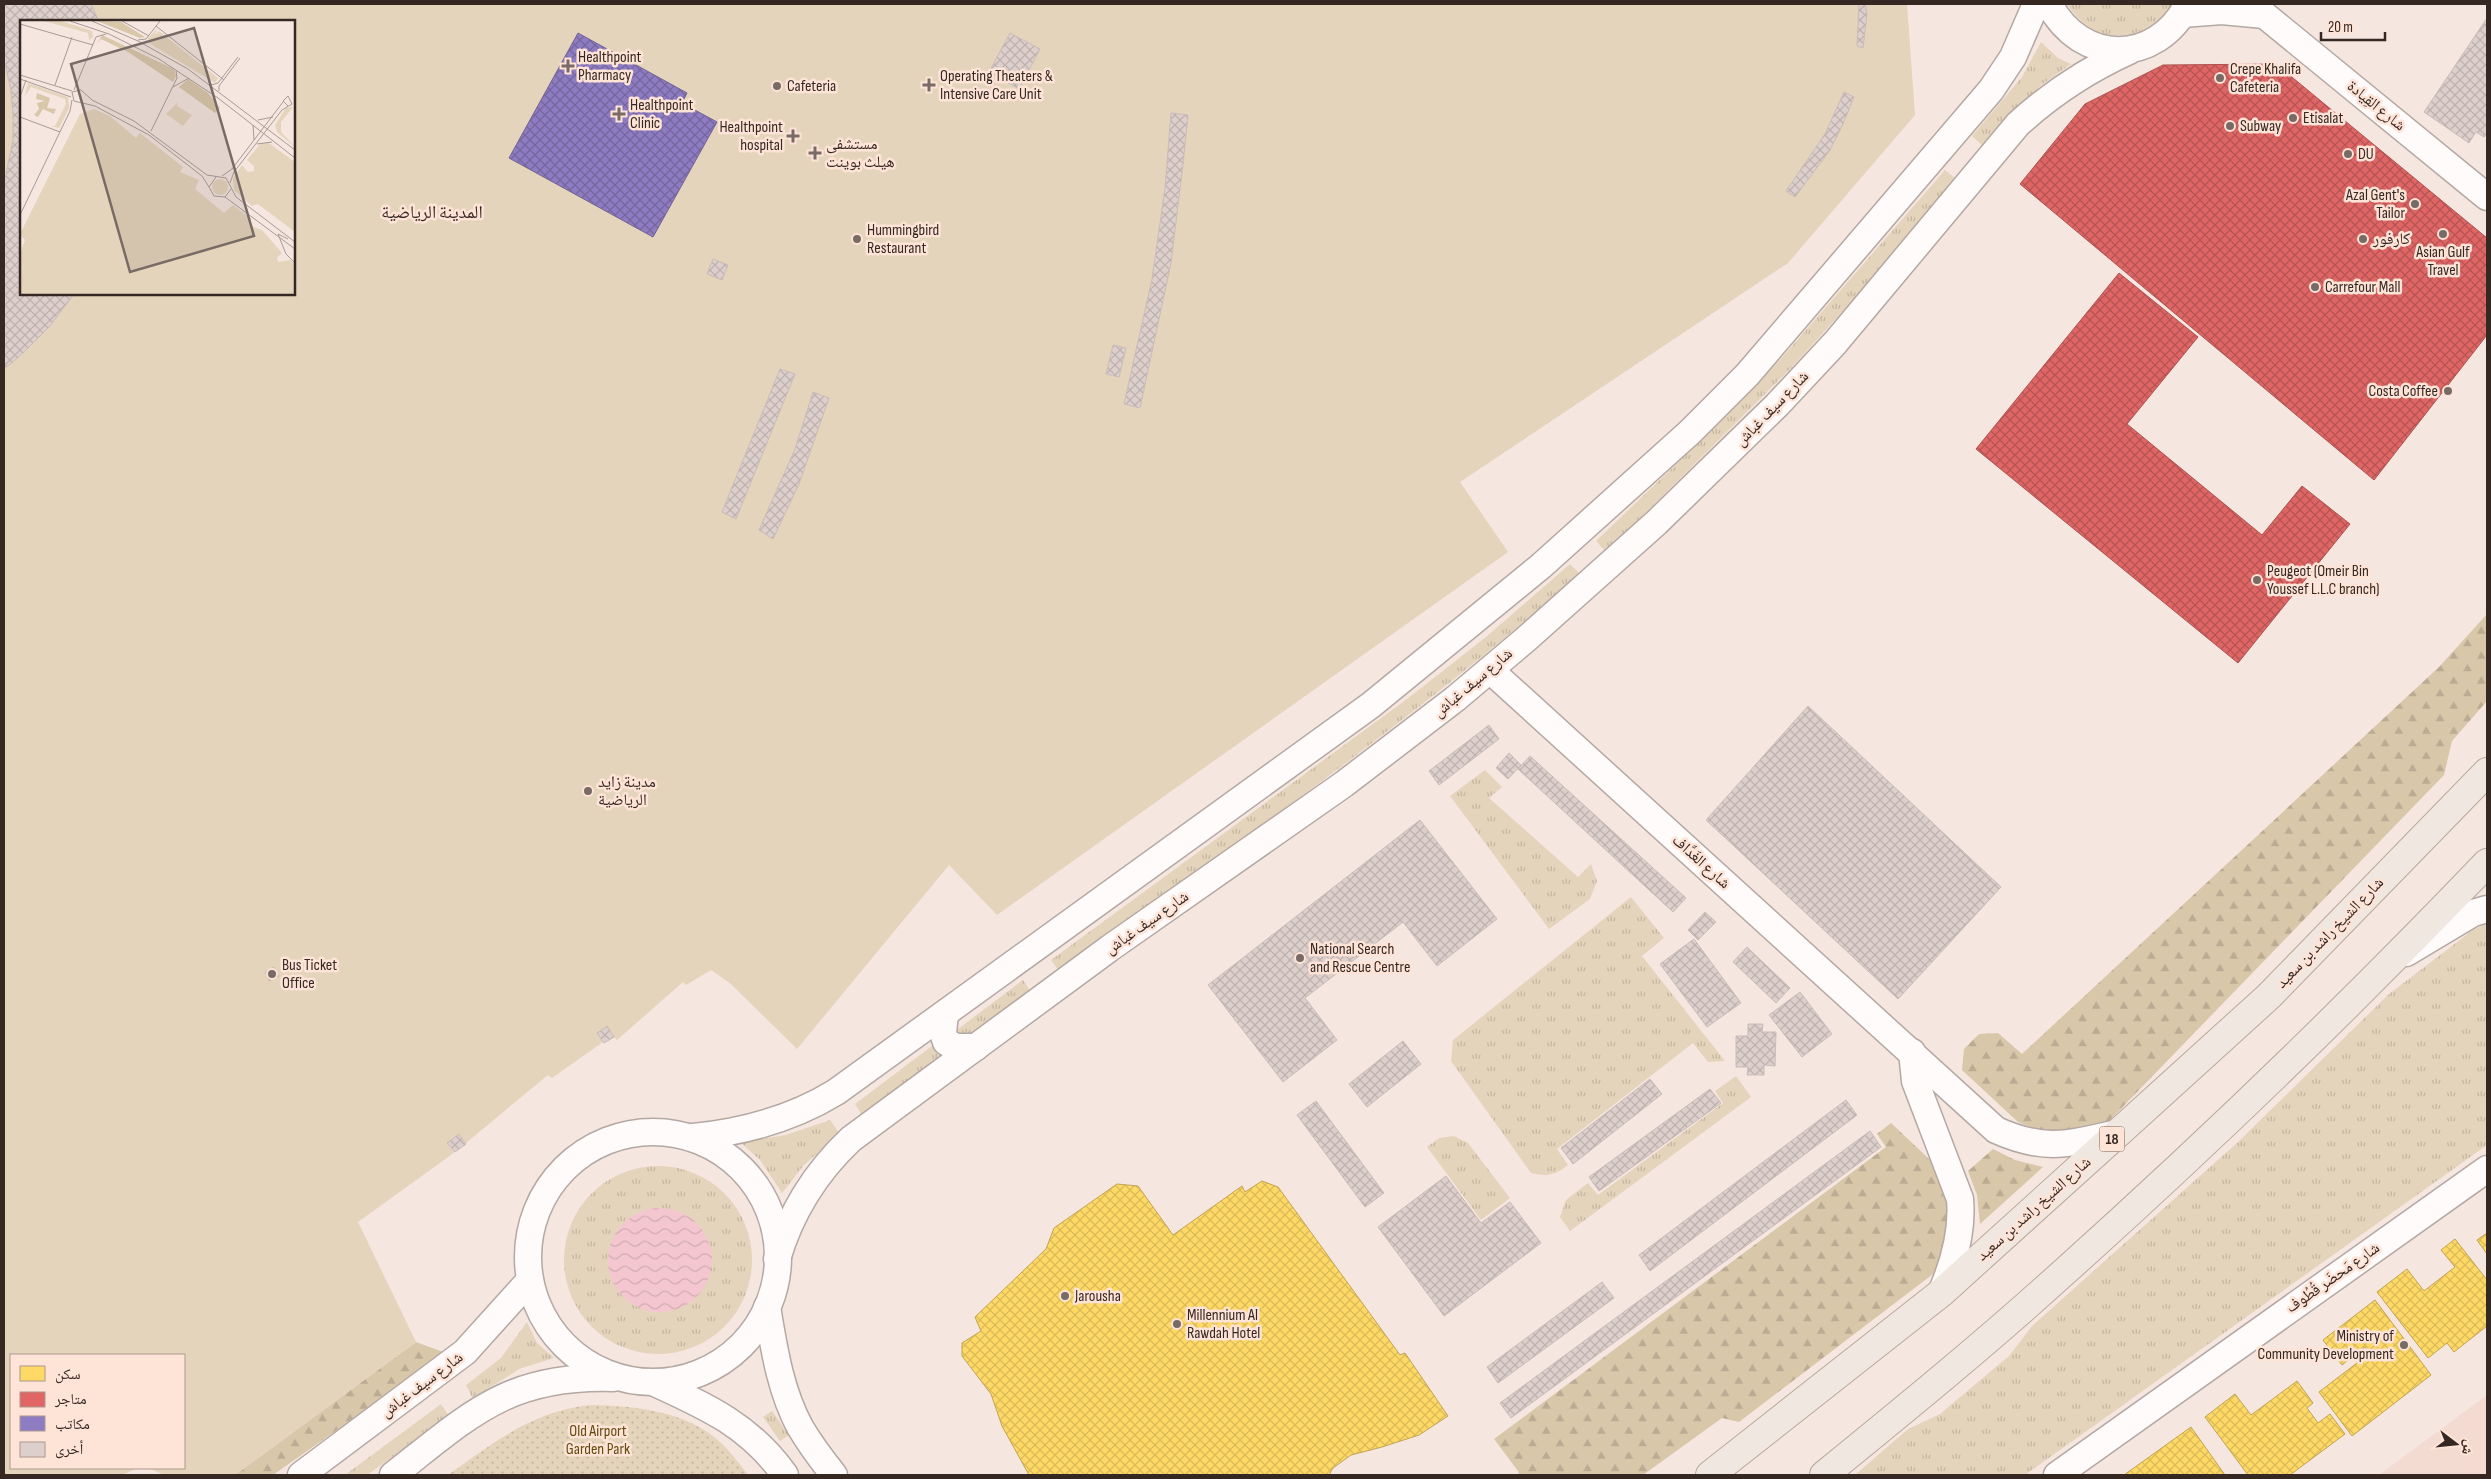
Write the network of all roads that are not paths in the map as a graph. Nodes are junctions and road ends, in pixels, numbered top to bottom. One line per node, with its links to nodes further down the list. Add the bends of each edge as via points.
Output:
1 (2036, 4): 12 (street, via 2013,57 1991,90 1769,350 1690,432 1534,572 1414,671 1327,738)
2 (2049, 4): 5 (street, via 2066,29 2080,39 2095,47)
3 (2185, 9): 4 (street, شارع القِيادة); 5 (street, شارع سيف غباش, via 2159,38)
4 (2258, 10): 6 (street, شارع القِيادة)
5 (2129, 51): 7 (street, شارع سيف غباش, via 2074,80 2018,124 1835,343 1777,405 1656,522)
6 (2487, 197)
7 (1490, 670): 13 (street, شارع سيف غباش, via 1344,784 1110,948); 14 (street, شارع الغَدَّاف)
8 (2487, 772): 15 (main road, شارع الشيخ راشد بن سعيد / 18, via 2269,996)
9 (2487, 863): 11 (main road)
10 (2487, 909): 11 (street, via 2473,913)
11 (2393, 961): 29 (main road, via 2262,1090 2062,1274)
12 (945, 1014): 13 (street, via 943,1033 946,1042 956,1047); 16 (street, via 836,1092 807,1108 753,1128)
13 (976, 1047): 18 (street, شارع سيف غباش, via 834,1155 797,1207)
14 (1912, 1052): 15 (street, شارع الغَدَّاف, via 1996,1130 2009,1136 2030,1143 2066,1145); 20 (street, via 1915,1081 1960,1200 1962,1217 1956,1256)
15 (2118, 1133): 20 (main road, شارع الشيخ راشد بن سعيد / 18)
16 (693, 1137): 18 (street, via 713,1147 748,1176 770,1215); 19 (street, via 659,1132 637,1133 615,1138 576,1160 560,1175 536,1214 529,1250)
17 (2487, 1169): 30 (street, شارع مَحضَر قُطُوف)
18 (777, 1259): 21 (street)
19 (530, 1280): 22 (street, via 539,1307 563,1342); 24 (street, شارع سيف غباش, via 465,1352)
20 (1941, 1293): 28 (main road, شارع الشيخ راشد بن سعيد / 18)
21 (768, 1307): 23 (street, via 746,1342 730,1356 695,1376); 27 (street, via 774,1350 789,1402 800,1427)
22 (614, 1378): 23 (street); 25 (street, via 558,1380 518,1390 489,1403 462,1421)
23 (655, 1384): 26 (street, via 706,1406 732,1422 755,1440)
24 (301, 1475)
25 (393, 1475)
26 (785, 1475)
27 (834, 1475)
28 (1710, 1475)
29 (1824, 1475)
30 (2057, 1475)

